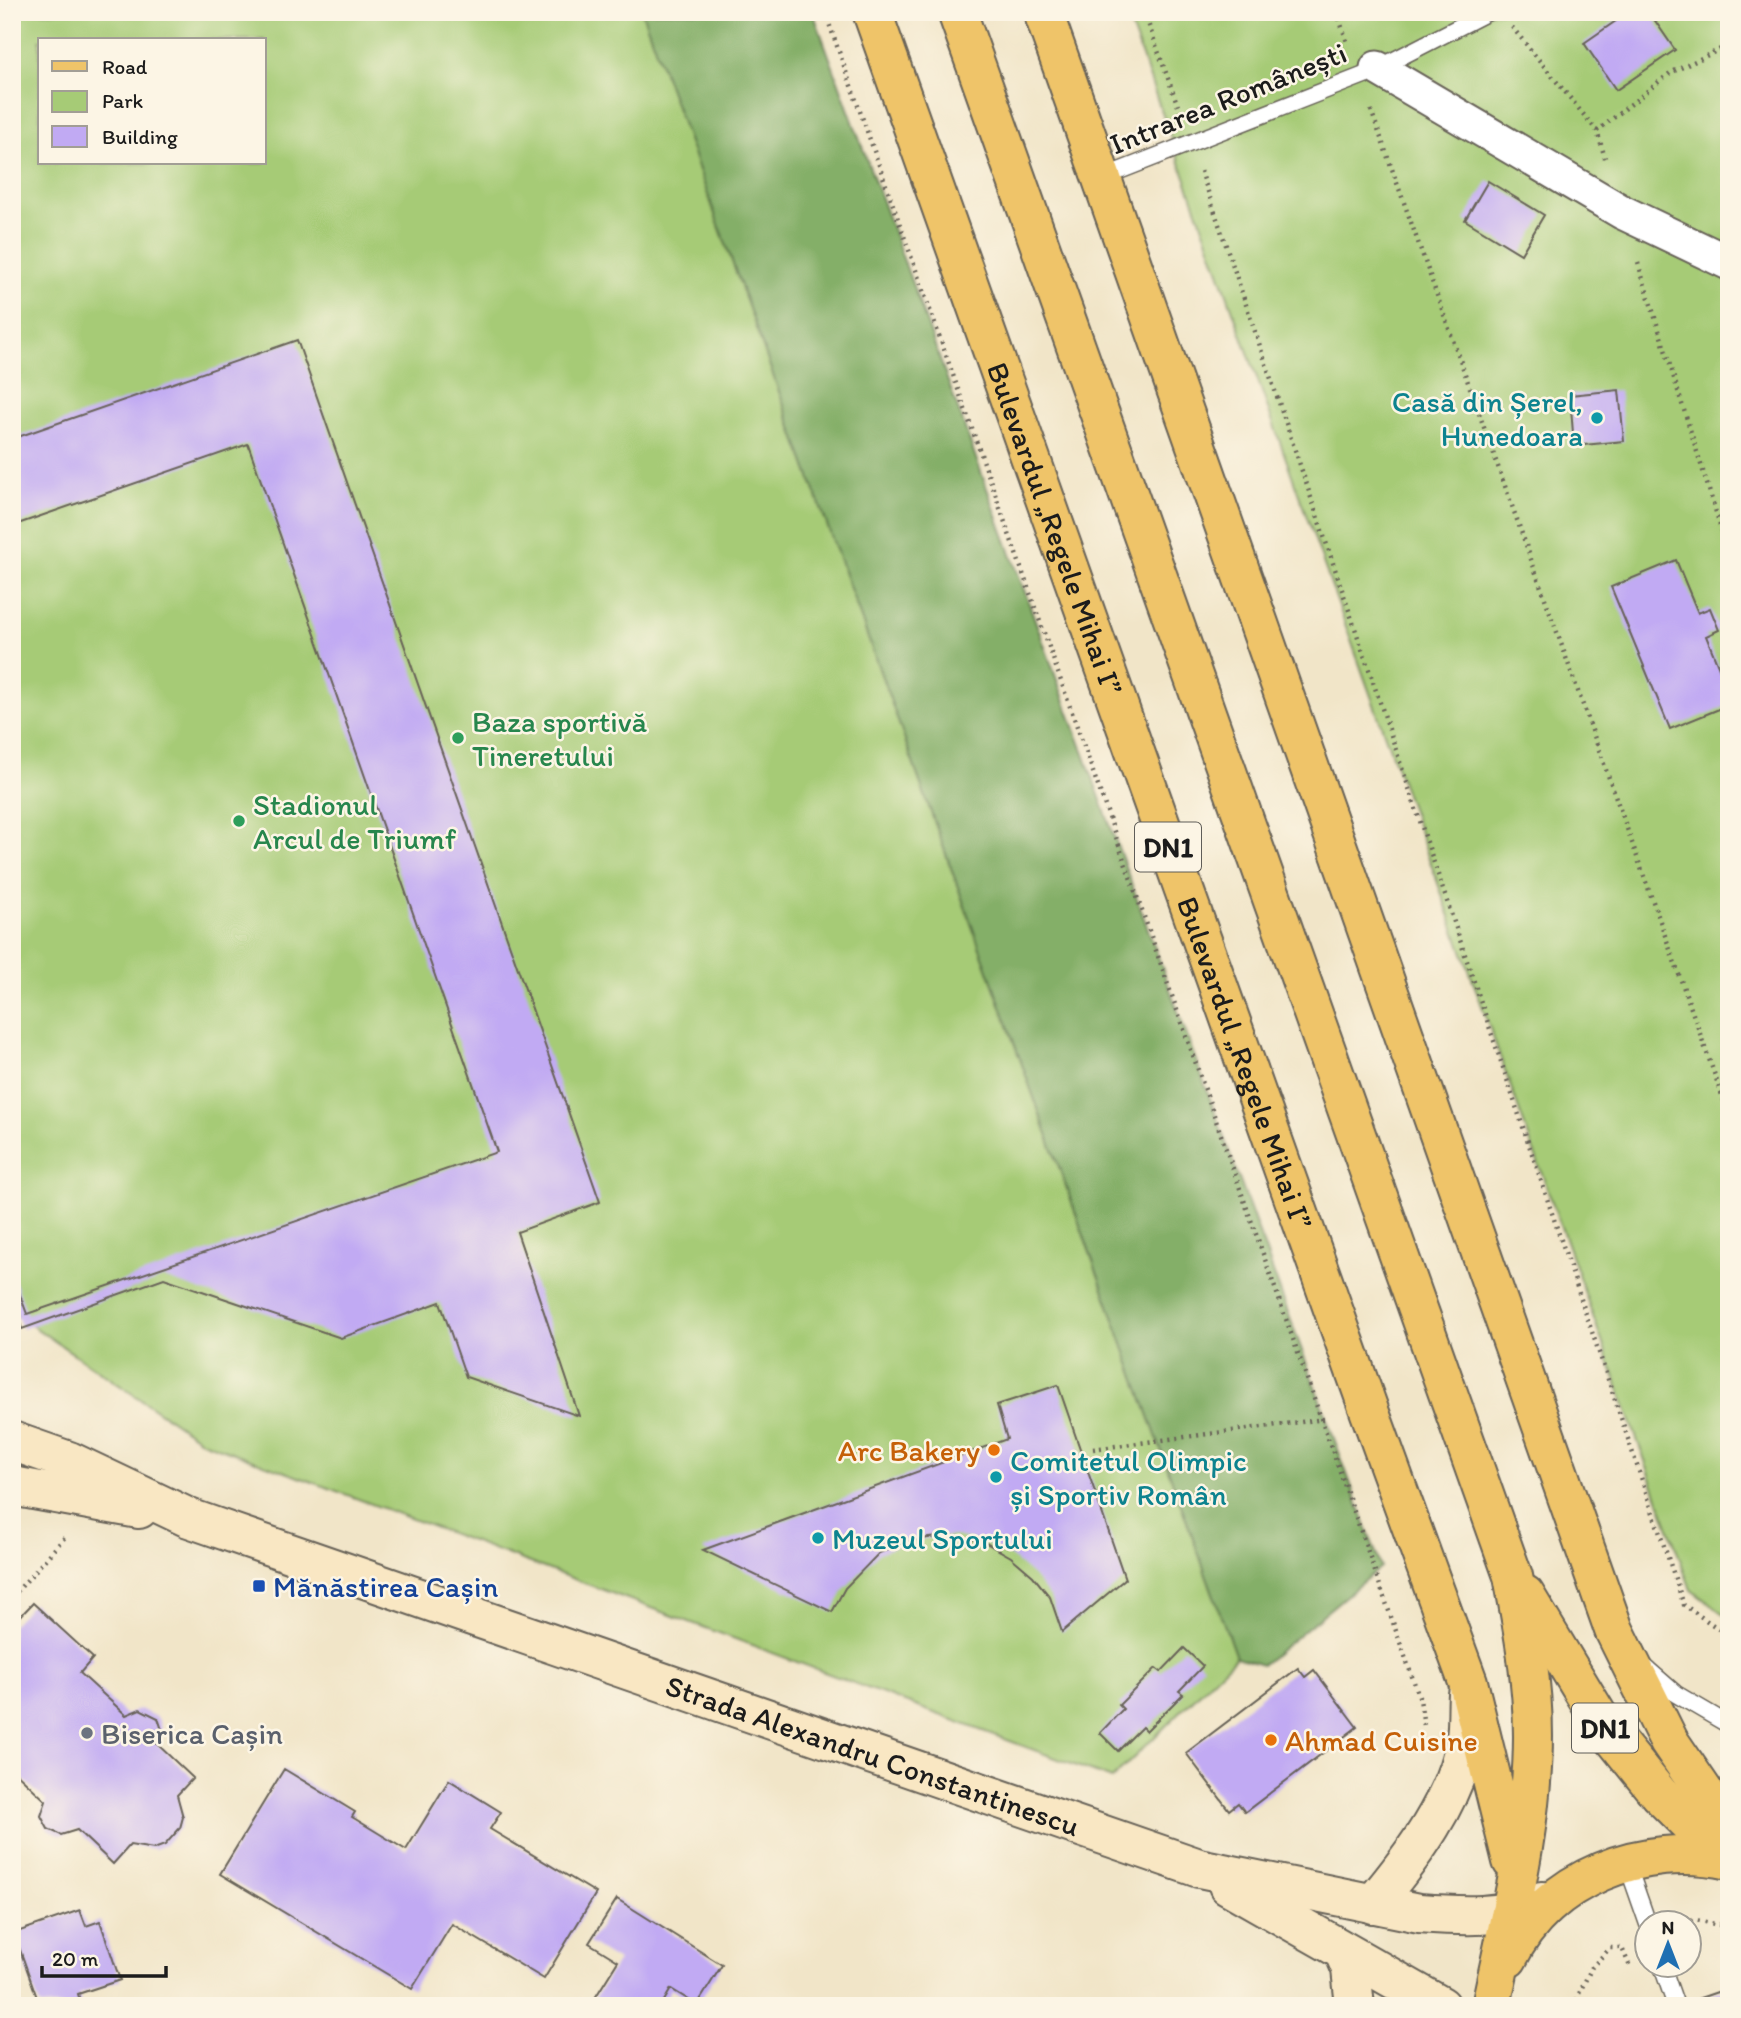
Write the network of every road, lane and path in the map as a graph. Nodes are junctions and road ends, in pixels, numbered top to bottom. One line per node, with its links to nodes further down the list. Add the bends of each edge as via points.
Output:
1 (825, 12): 20 (path)
2 (872, 12): 19 (main road, Bulevardul „Regele Mihai I” / DN1)
3 (957, 12): 27 (main road, Bulevardul „Regele Mihai I” / DN1)
4 (1043, 12): 13 (main road, DN1)
5 (1144, 12): 12 (path)
6 (1337, 12): 10 (path)
7 (1488, 12): 10 (lane, Intrarea Românești)
8 (1510, 20): 11 (path)
9 (1729, 45): 11 (path, via 1670,73)
10 (1368, 72): 12 (lane, Intrarea Românești); 14 (street); 17 (path)
11 (1597, 131): 14 (path)
12 (1191, 143): 13 (lane, Intrarea Românești); 30 (path, via 1684,1605)
13 (1101, 178): 29 (main road, DN1)
14 (1622, 212): 15 (street); 16 (path)
15 (1729, 263)
16 (1729, 554)
17 (1729, 1115)
18 (12, 1412): 23 (main road)
19 (1370, 1413): 20 (path); 31 (main road, Bulevardul „Regele Mihai I” / DN1)
20 (1322, 1419): 22 (path); 33 (path, via 1420,1699)
21 (12, 1441): 23 (main road, Strada Alexandru Constantinescu)
22 (1093, 1449)
23 (69, 1461): 26 (main road, Strada Alexandru Constantinescu)
24 (12, 1486): 25 (main road, Strada Alexandru Constantinescu)
25 (97, 1502): 26 (main road, Strada Alexandru Constantinescu); 28 (path)
26 (189, 1518): 36 (main road, Strada Alexandru Constantinescu)
27 (1513, 1576): 34 (main road, Bulevardul „Regele Mihai I” / DN1, via 1604,1727 1659,1794); 38 (main road, Bulevardul „Regele Mihai I” / DN1, via 1533,1734 1529,1803)
28 (12, 1597)
29 (1614, 1630): 32 (lane, via 1676,1694); 34 (main road, DN1)
30 (1729, 1636)
31 (1468, 1682): 38 (main road, Bulevardul „Regele Mihai I” / DN1, via 1496,1785); 39 (main road, via 1466,1737 1448,1792 1417,1846)
32 (1729, 1725)
33 (1425, 1731)
34 (1728, 1849): 35 (main road, DN1)
35 (1626, 1861): 37 (main road, DN1); 40 (lane)
36 (1199, 1868): 39 (main road, Strada Alexandru Constantinescu); 43 (main road)
37 (1569, 1888): 38 (main road, Strada Alexandru Constantinescu, via 1534,1905); 46 (main road, DN1, via 1509,1954)
38 (1513, 1896): 39 (main road, Strada Alexandru Constantinescu, via 1456,1916); 46 (main road, Bulevardul „Regele Mihai I” / DN1)
39 (1373, 1904)
40 (1643, 1910)
41 (1702, 1922): 42 (path)
42 (1729, 1927)
43 (1345, 1952): 47 (main road); 48 (main road)
44 (1632, 1971): 49 (path, via 1622,1948 1610,1948 1592,1967)
45 (1667, 1980): 50 (lane)
46 (1492, 2001)
47 (1355, 2006)
48 (1440, 2006)
49 (1573, 2006)
50 (1676, 2006)

